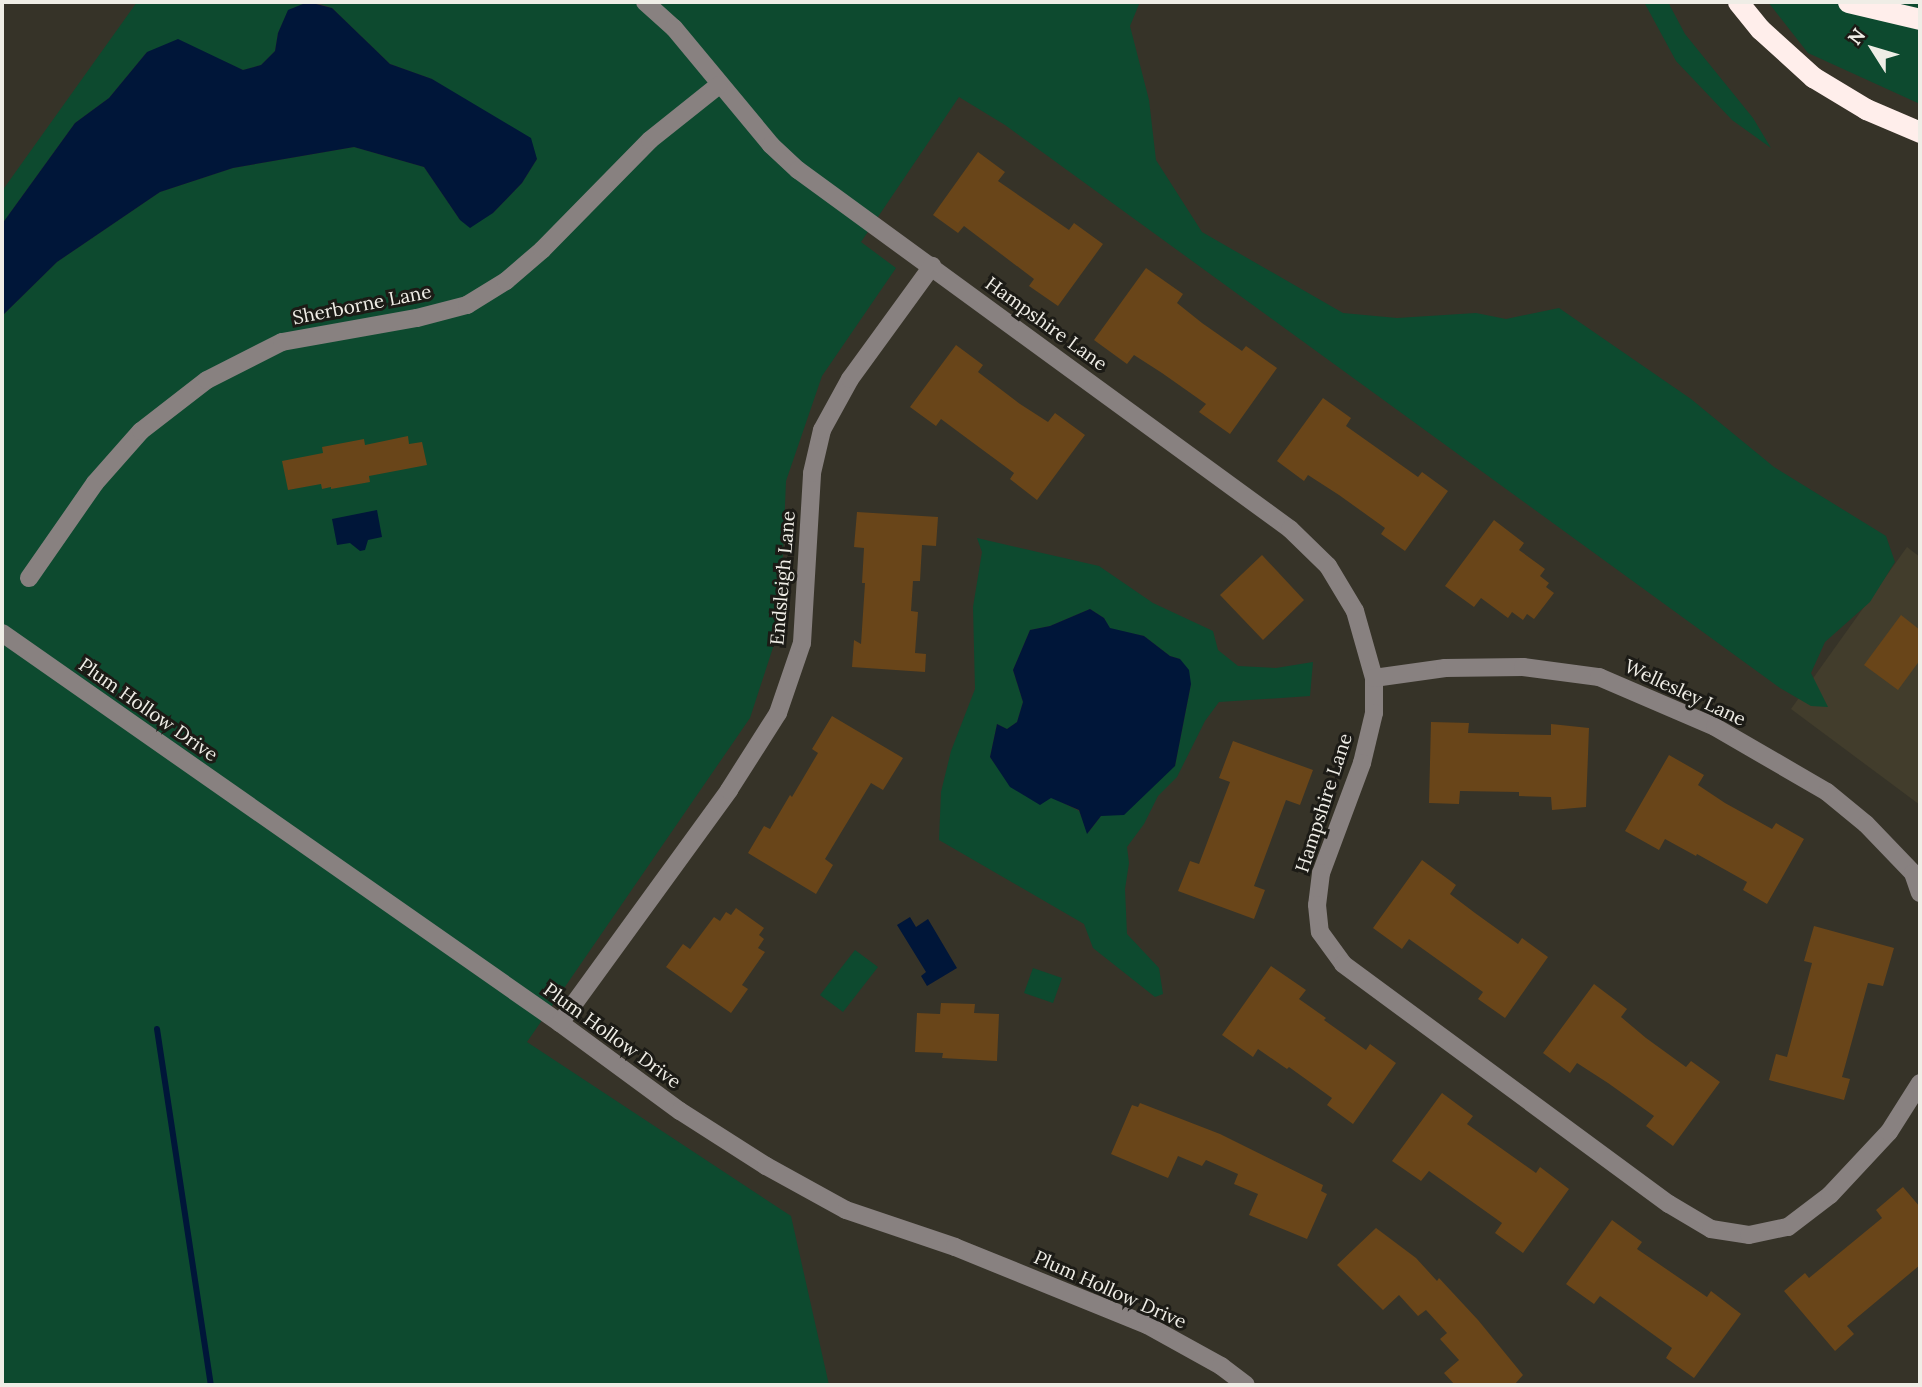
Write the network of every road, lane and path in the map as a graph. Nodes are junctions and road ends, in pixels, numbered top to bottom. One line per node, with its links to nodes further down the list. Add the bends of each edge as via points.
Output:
1 (645, 2): 5 (street, Hampshire Lane, via 674,28)
2 (1738, 2): 6 (highway, via 1760,29 1813,77 1866,109)
3 (1848, 2): 4 (highway)
4 (1920, 19)
5 (719, 85): 7 (street, Hampshire Lane, via 799,170); 8 (street, Sherborne Lane, via 650,140 542,250 506,281 467,305 282,342 206,380 141,431 95,483)
6 (1920, 132)
7 (932, 266): 10 (street, Hampshire Lane, via 1290,529 1328,566 1355,611); 12 (street, Endsleigh Lane, via 850,379 822,430 812,473 802,643 778,713 729,790)
8 (29, 578)
9 (2, 633): 12 (street, Plum Hollow Drive)
10 (1374, 678): 11 (street, Wellesley Lane, via 1445,668 1524,667 1600,677 1715,727 1827,792 1913,873); 13 (street, Hampshire Lane, via 1374,713 1365,751 1321,873 1317,905 1320,932 1343,964 1384,995 1669,1204 1711,1229 1749,1235 1788,1227 1830,1195 1889,1132)
11 (1920, 893)
12 (560, 1023): 14 (street, Plum Hollow Drive, via 680,1111 846,1210 955,1247 1147,1325)
13 (1920, 1083)
14 (1246, 1385)

